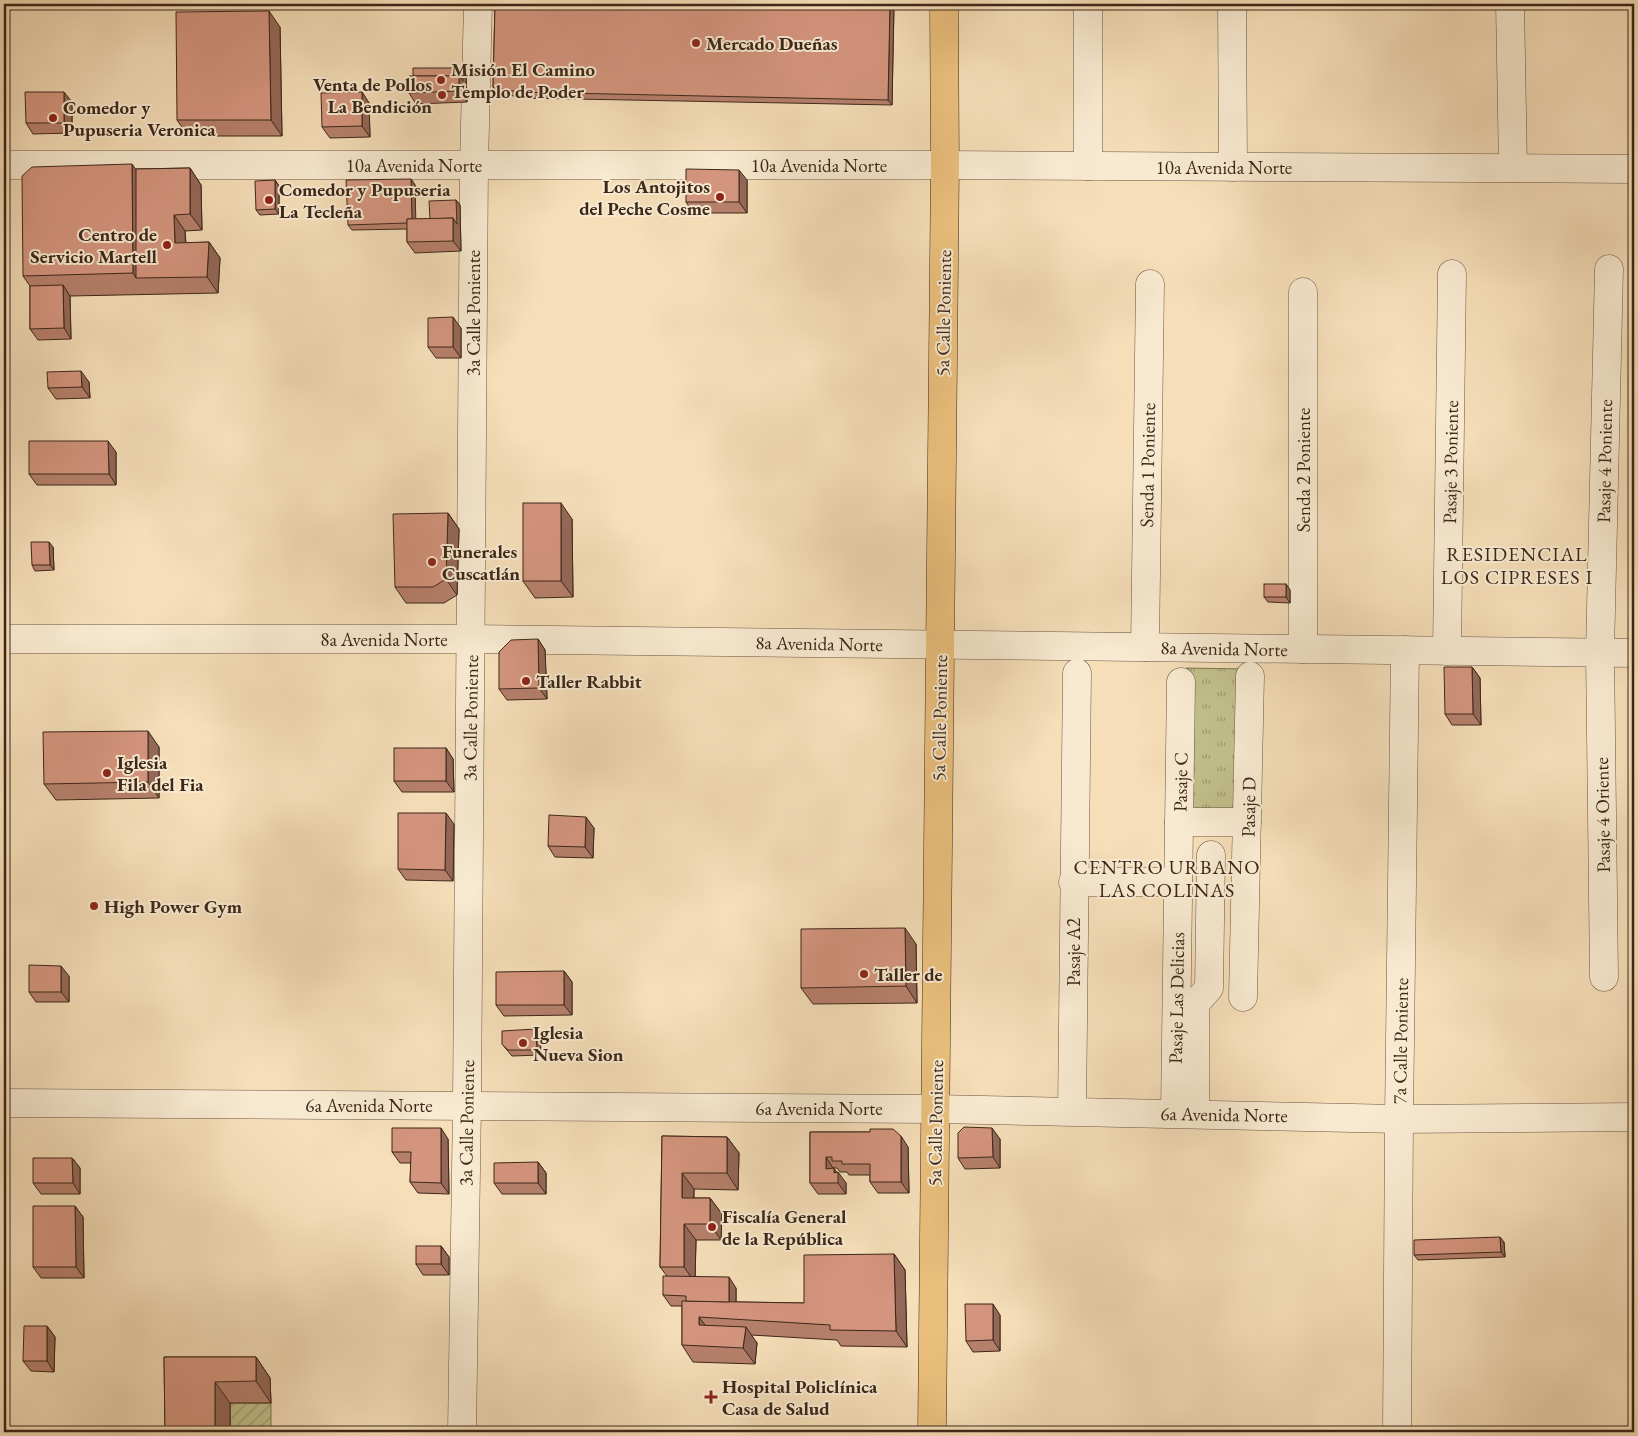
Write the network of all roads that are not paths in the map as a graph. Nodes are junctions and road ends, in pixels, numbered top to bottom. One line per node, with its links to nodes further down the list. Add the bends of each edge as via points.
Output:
1 (478, 4): 7 (street, 3a Calle Poniente)
2 (944, 4): 8 (main road, 5a Calle Poniente)
3 (1088, 4): 9 (street)
4 (1232, 4): 10 (street)
5 (1510, 4): 11 (street)
6 (4, 165): 7 (street, 10a Avenida Norte)
7 (474, 165): 8 (street, 10a Avenida Norte); 17 (street, 3a Calle Poniente)
8 (944, 165): 9 (street, 10a Avenida Norte); 19 (main road, 5a Calle Poniente)
9 (1088, 166): 10 (street, 10a Avenida Norte)
10 (1233, 167): 11 (street, 10a Avenida Norte)
11 (1513, 168): 12 (street, 10a Avenida Norte)
12 (1634, 169)
13 (1608, 269): 24 (street, Pasaje 4 Poniente)
14 (1452, 274): 23 (street, Pasaje 3 Poniente)
15 (1150, 284): 20 (street, Senda 1 Poniente)
16 (1303, 292): 21 (street, Senda 2 Poniente)
17 (471, 638): 18 (street, 8a Avenida Norte); 19 (street, 8a Avenida Norte); 37 (street, 3a Calle Poniente)
18 (4, 639)
19 (940, 644): 20 (street, 8a Avenida Norte); 38 (main road, 5a Calle Poniente)
20 (1144, 647): 21 (street, 8a Avenida Norte)
21 (1303, 649): 22 (street, 8a Avenida Norte)
22 (1404, 650): 23 (street, 8a Avenida Norte); 42 (street, 7a Calle Poniente)
23 (1447, 651): 24 (street, 8a Avenida Norte)
24 (1600, 652): 25 (street, 8a Avenida Norte); 34 (street, Pasaje 4 Oriente)
25 (1634, 653)
26 (1077, 673): 32 (street, Pasaje A2)
27 (1250, 676): 30 (street, Pasaje D)
28 (1181, 682): 29 (street, Pasaje C)
29 (1179, 822): 30 (street); 33 (street, Pasaje C)
30 (1247, 822): 35 (street, Pasaje D)
31 (1211, 855): 40 (street, Pasaje Las Delicias, via 1209,988 1195,1004)
32 (1073, 882): 33 (street); 39 (street, Pasaje A2)
33 (1178, 882): 40 (street, Pasaje Las Delicias)
34 (1604, 977)
35 (1243, 997)
36 (4, 1103): 37 (street, 6a Avenida Norte)
37 (467, 1105): 38 (street, 6a Avenida Norte); 43 (street, 3a Calle Poniente)
38 (935, 1109): 39 (street, 6a Avenida Norte); 44 (main road, 5a Calle Poniente)
39 (1072, 1112): 40 (street, 6a Avenida Norte)
40 (1185, 1114): 42 (street, 6a Avenida Norte)
41 (1634, 1117): 42 (street, 6a Avenida Norte)
42 (1398, 1119): 45 (street, 7a Calle Poniente)
43 (462, 1432)
44 (932, 1432)
45 (1397, 1432)

